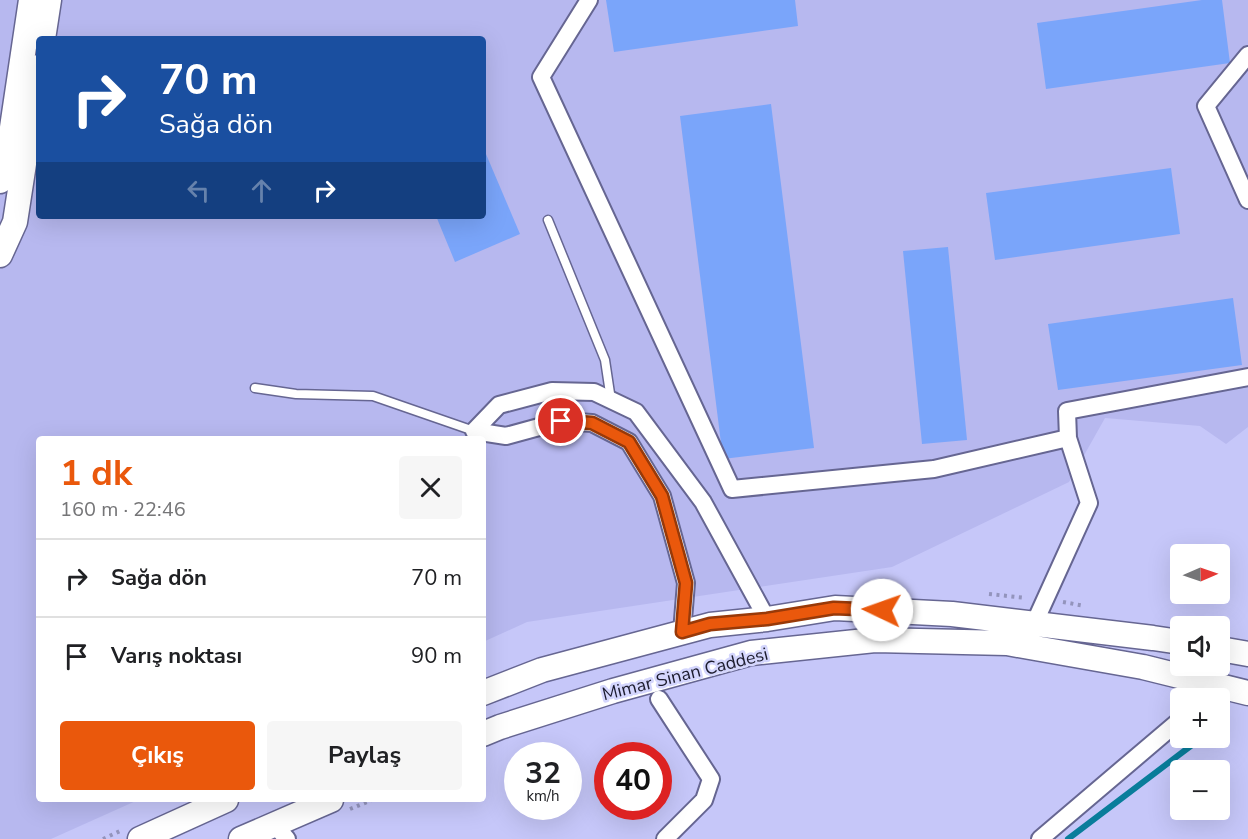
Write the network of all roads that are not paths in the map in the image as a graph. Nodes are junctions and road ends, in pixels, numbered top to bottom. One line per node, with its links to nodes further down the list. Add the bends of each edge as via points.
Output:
1 (31, 0): 7 (street, via 6,168)
2 (49, 0): 4 (street)
3 (589, 0): 15 (street, via 541,77 732,489 934,469)
4 (43, 36)
5 (1248, 55): 8 (street, via 1206,106)
6 (36, 86): 10 (street, via 15,222)
7 (0, 182)
8 (1248, 200)
9 (548, 220): 13 (lane, via 606,360)
10 (0, 255)
11 (1248, 377): 15 (street, via 1067,411)
12 (255, 388): 14 (lane, via 296,394 373,396)
13 (611, 400): 14 (street, via 594,393 552,391 499,405); 16 (street, via 636,412 703,502)
14 (474, 430): 18 (street, via 506,436 561,421 592,423 629,442 662,496 686,583)
15 (1068, 438): 17 (street, via 1089,503)
16 (767, 619): 17 (street, Mimar Sinan Caddesi, via 834,608 952,614); 18 (street, Mimar Sinan Caddesi, via 710,624)
17 (1034, 624): 19 (street, Mimar Sinan Caddesi)
18 (682, 632): 23 (street, Mimar Sinan Caddesi, via 543,670)
19 (1170, 641)
20 (1230, 651): 21 (street)
21 (1248, 654)
22 (1200, 688): 28 (street, Mimar Sinan Caddesi, via 1143,667 1007,643 875,640 751,653 613,691)
23 (486, 692)
24 (1230, 693): 25 (street, Mimar Sinan Caddesi)
25 (1248, 693)
26 (659, 699): 34 (street, via 711,779 704,800)
27 (1170, 728): 35 (street)
28 (486, 733)
29 (222, 802): 32 (street)
30 (328, 802): 31 (street)
31 (280, 832): 33 (street)
32 (140, 839)
33 (241, 839)
34 (665, 839)
35 (1040, 839)

